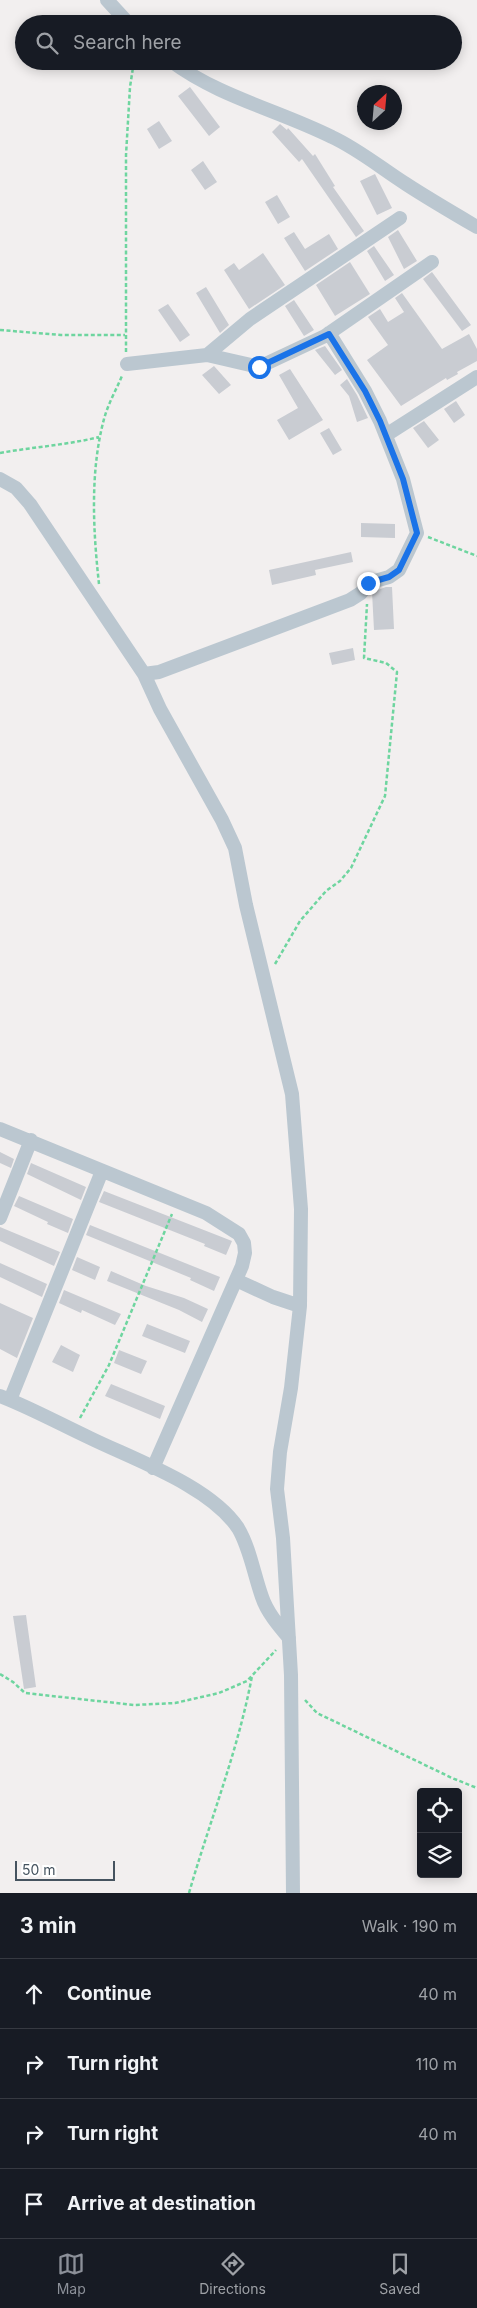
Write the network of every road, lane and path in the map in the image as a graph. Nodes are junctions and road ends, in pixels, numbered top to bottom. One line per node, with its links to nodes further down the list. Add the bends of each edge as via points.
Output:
1 (107, 0): 2 (street)
2 (121, 15)
3 (133, 70): 10 (path, via 126,155)
4 (184, 70): 6 (street, via 223,93 348,145 436,204)
5 (400, 218): 11 (street, via 250,319)
6 (477, 227)
7 (432, 262): 9 (street)
8 (0, 330): 10 (path, via 61,335)
9 (329, 334): 11 (street, via 259,367); 14 (street, via 365,391)
10 (125, 335): 12 (path)
11 (207, 355): 12 (street)
12 (127, 364): 15 (path, via 105,416)
13 (477, 377): 14 (street)
14 (386, 435): 18 (street, via 403,479)
15 (100, 437): 16 (path); 21 (path, via 95,476)
16 (0, 453)
17 (0, 479): 22 (street, via 16,488 30,504)
18 (417, 533): 19 (path); 20 (street, via 399,570 389,577)
19 (477, 556)
20 (368, 583): 22 (street, via 350,600 159,672); 23 (path, via 364,658 386,662 397,672 385,796 351,868 300,921 273,966)
21 (100, 589)
22 (144, 674): 23 (street, via 235,848)
23 (264, 972): 30 (street, via 291,1086 297,1129 301,1209)
24 (0, 1128): 25 (street)
25 (31, 1140): 26 (street); 28 (street)
26 (102, 1171): 27 (street); 31 (street)
27 (177, 1201): 29 (street, via 239,1234 246,1253); 32 (path, via 109,1365)
28 (0, 1218)
29 (236, 1280): 30 (street); 33 (street)
30 (300, 1306): 34 (street, via 278,1470)
31 (5, 1398): 32 (street)
32 (74, 1430): 33 (street)
33 (153, 1468): 34 (street, via 208,1497 224,1510 238,1530 262,1598 273,1619)
34 (289, 1638): 36 (path); 40 (street)
35 (0, 1674): 36 (path, via 25,1693 154,1705 219,1692)
36 (252, 1676): 39 (path, via 228,1774)
37 (303, 1696): 38 (path, via 307,1705 317,1713)
38 (477, 1788)
39 (189, 1893)
40 (293, 1893)

